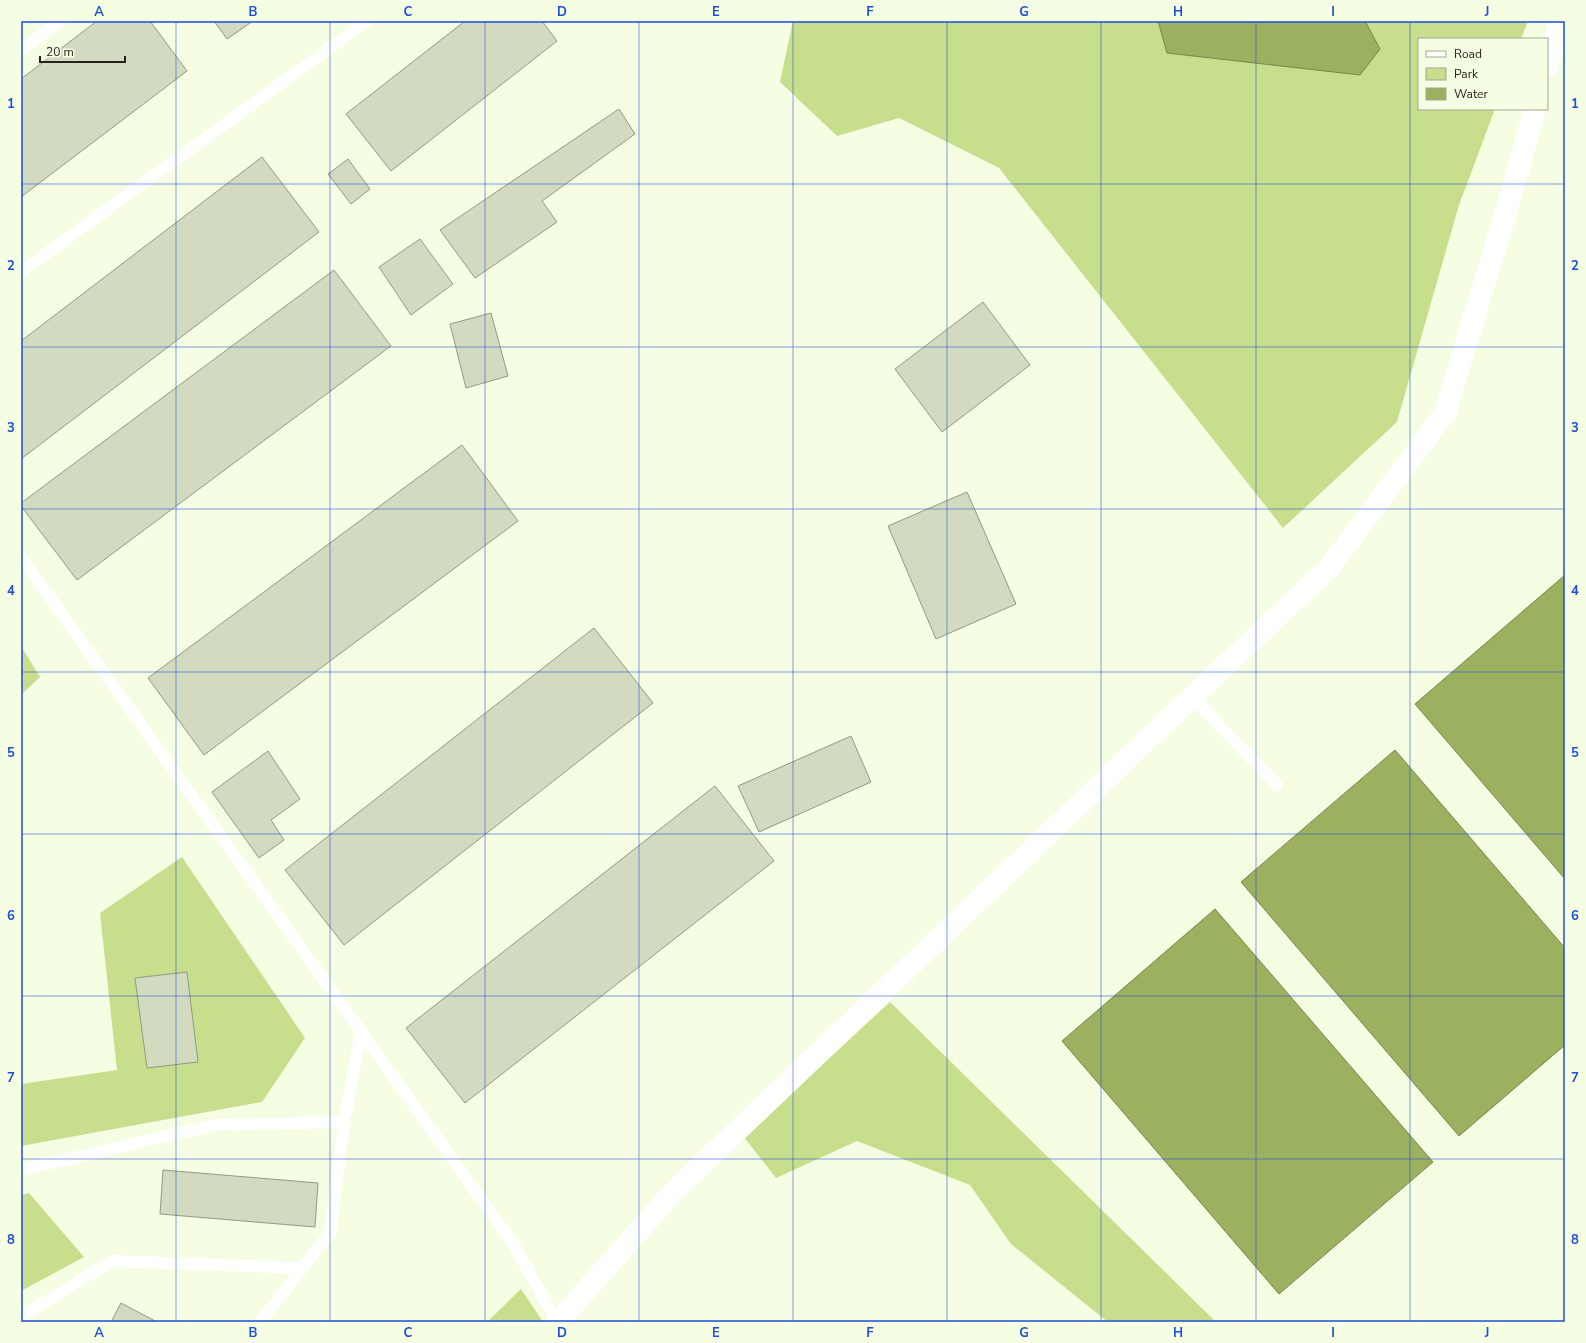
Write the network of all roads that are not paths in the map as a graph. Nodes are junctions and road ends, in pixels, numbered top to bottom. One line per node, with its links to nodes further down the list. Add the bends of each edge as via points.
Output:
1 (61, 21): 4 (lane)
2 (367, 21): 7 (lane)
3 (1560, 21): 5 (street)
4 (21, 50)
5 (1548, 63)
6 (1535, 110): 9 (street, via 1445,413 1329,568)
7 (21, 272)
8 (21, 557): 11 (lane)
9 (1192, 697): 10 (lane); 17 (street, via 674,1191)
10 (1277, 785)
11 (361, 1032): 12 (lane); 17 (lane, via 514,1245)
12 (344, 1122): 13 (lane, via 214,1125); 14 (lane, via 330,1233)
13 (21, 1170)
14 (302, 1268): 15 (lane, via 112,1261); 16 (lane)
15 (21, 1317)
16 (260, 1322)
17 (558, 1322)

